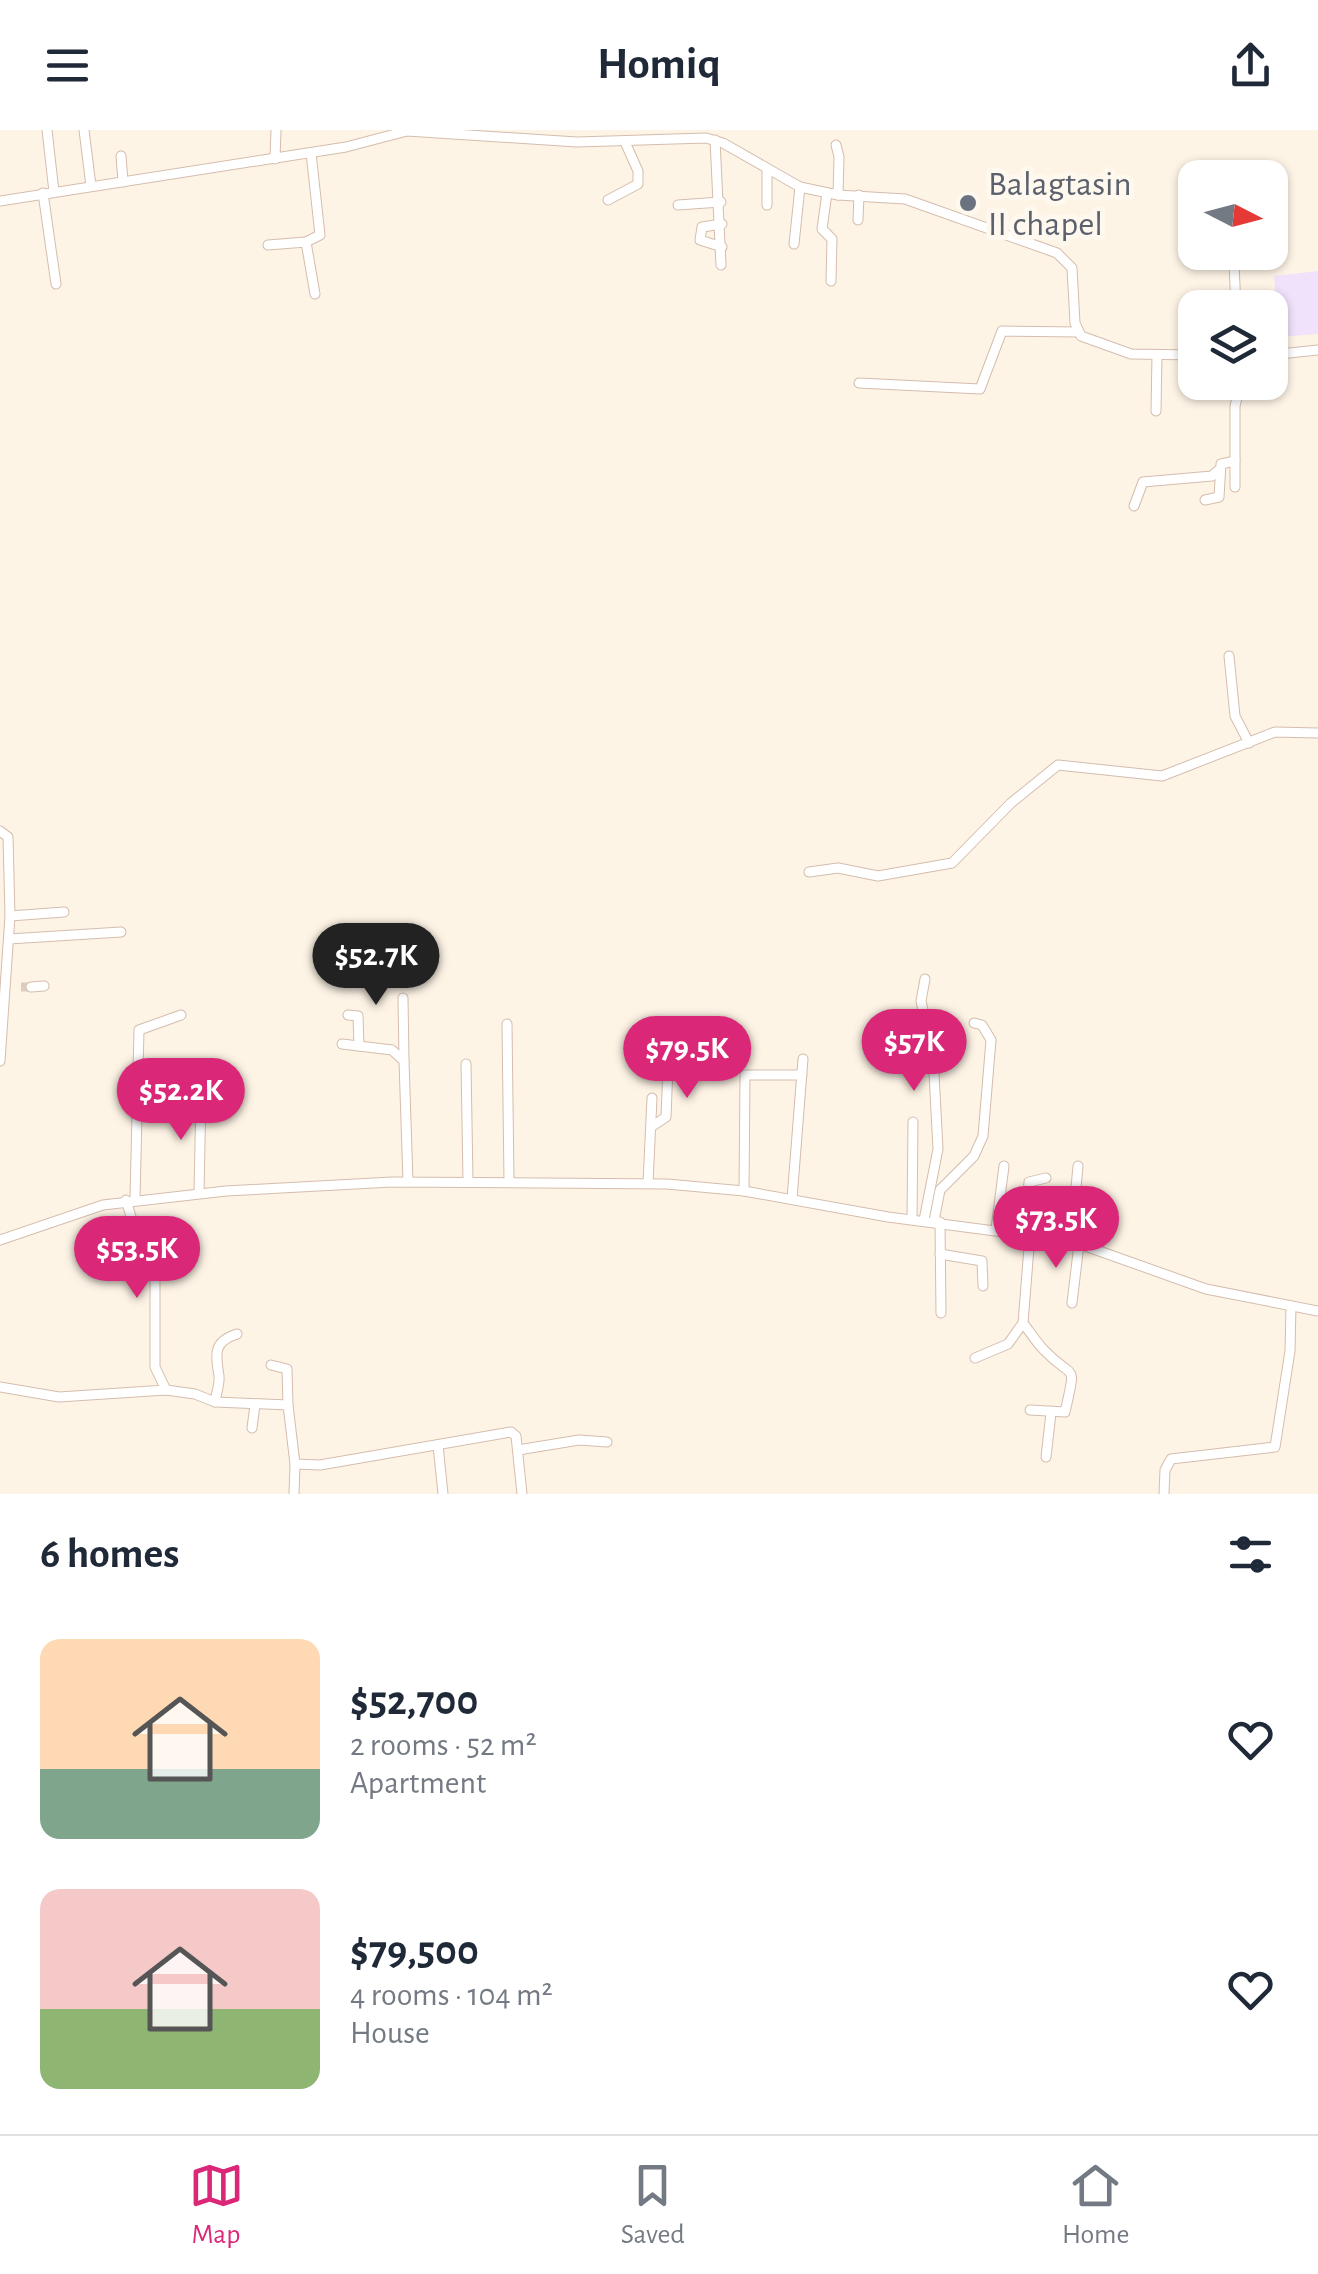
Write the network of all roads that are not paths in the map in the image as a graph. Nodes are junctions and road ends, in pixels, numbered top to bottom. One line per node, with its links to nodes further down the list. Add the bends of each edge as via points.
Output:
1 (46, 130): 17 (street)
2 (84, 130): 15 (street)
3 (276, 130): 12 (street)
4 (605, 130): 8 (street)
5 (394, 131): 8 (street); 10 (street)
6 (709, 136): 7 (street); 13 (street); 22 (street)
7 (624, 142): 8 (street); 20 (street, via 638,184)
8 (605, 143)
9 (836, 145): 18 (street)
10 (312, 153): 12 (street); 27 (street, via 320,235)
11 (121, 156): 14 (street)
12 (275, 159): 14 (street)
13 (767, 169): 16 (street); 24 (street)
14 (123, 182): 15 (street)
15 (91, 186): 17 (street)
16 (800, 187): 18 (street); 29 (street)
17 (49, 192): 21 (street); 33 (street)
18 (832, 194): 19 (street); 32 (street, via 822,229 832,239)
19 (860, 195): 25 (street); 35 (street, via 915,202 1058,253 1072,268)
20 (608, 200)
21 (0, 201)
22 (721, 202): 23 (street); 26 (street)
23 (678, 205)
24 (767, 205)
25 (858, 220)
26 (722, 224): 30 (street); 30 (street, via 702,227 700,240)
27 (306, 242): 28 (street); 34 (street)
28 (268, 244)
29 (794, 244)
30 (722, 247): 31 (street)
31 (722, 265)
32 (831, 281)
33 (56, 284)
34 (316, 294)
35 (1078, 332): 38 (street, via 1106,347); 40 (street, via 1002,331 980,388)
36 (1318, 350): 37 (street)
37 (1288, 352)
38 (1157, 355): 39 (street); 42 (street)
39 (1178, 355)
40 (859, 383)
41 (1237, 400): 43 (street)
42 (1156, 411)
43 (1235, 461): 44 (street); 45 (street)
44 (1220, 468): 46 (street, via 1219,496); 47 (street, via 1212,476 1143,482)
45 (1235, 487)
46 (1204, 500)
47 (1134, 506)
48 (1229, 656): 50 (street, via 1235,716)
49 (1318, 733): 50 (street, via 1283,730)
50 (1249, 742): 52 (street, via 1162,776 1058,765 945,866 878,876 838,868)
51 (0, 831): 54 (street, via 8,837)
52 (809, 872)
53 (64, 912): 54 (street)
54 (10, 916): 56 (street)
55 (120, 932): 56 (street)
56 (9, 939): 59 (street)
57 (925, 979): 89 (street, via 921,1001 938,1149)
58 (44, 986): 59 (street)
59 (7, 987): 70 (street)
60 (403, 998): 69 (street)
61 (348, 1014): 67 (street, via 358,1016)
62 (181, 1015): 86 (street, via 139,1030)
63 (974, 1023): 89 (street, via 991,1040 984,1136 940,1190)
64 (507, 1024): 81 (street)
65 (669, 1041): 76 (street, via 666,1117)
66 (342, 1044): 67 (street)
67 (359, 1046): 69 (street, via 392,1050)
68 (803, 1059): 72 (street)
69 (404, 1061): 82 (street)
70 (0, 1062)
71 (466, 1064): 80 (street)
72 (802, 1074): 84 (street, via 746,1075); 87 (street)
73 (201, 1093): 85 (street)
74 (652, 1098): 76 (street)
75 (914, 1122): 88 (street)
76 (651, 1127): 83 (street)
77 (1004, 1166): 90 (street)
78 (1078, 1166): 93 (street)
79 (1046, 1178): 91 (street, via 1030,1182)
80 (468, 1181): 81 (street); 82 (street)
81 (508, 1181): 83 (street)
82 (408, 1182): 85 (street)
83 (648, 1184): 84 (street)
84 (744, 1192): 87 (street)
85 (200, 1193): 86 (street)
86 (130, 1200): 92 (street); 105 (street, via 141,1250 155,1267 155,1367)
87 (792, 1200): 88 (street)
88 (912, 1219): 89 (street)
89 (933, 1221): 90 (street); 94 (street)
90 (996, 1229): 91 (street)
91 (1027, 1234): 93 (street); 100 (street)
92 (0, 1240)
93 (1075, 1242): 96 (street); 97 (street, via 1206,1289)
94 (940, 1254): 95 (street, via 982,1260); 99 (street)
95 (983, 1286)
96 (1072, 1303)
97 (1291, 1306): 98 (street); 120 (street, via 1275,1447 1171,1459)
98 (1318, 1311)
99 (940, 1313)
100 (1023, 1323): 102 (street, via 1008,1344); 110 (street, via 1072,1372 1065,1412)
101 (237, 1334): 106 (street, via 216,1350)
102 (976, 1358)
103 (271, 1364): 107 (street, via 287,1369)
104 (0, 1387): 105 (street, via 59,1396)
105 (166, 1390): 106 (street)
106 (214, 1402): 108 (street)
107 (288, 1404): 108 (street); 116 (street)
108 (255, 1405): 111 (street)
109 (1030, 1410): 110 (street)
110 (1051, 1413): 115 (street)
111 (252, 1428)
112 (607, 1442): 114 (street)
113 (438, 1445): 114 (street, via 511,1432); 116 (street, via 320,1466); 118 (street)
114 (518, 1450): 119 (street)
115 (1046, 1457)
116 (295, 1464): 117 (street)
117 (294, 1494)
118 (443, 1494)
119 (522, 1494)
120 (1164, 1494)

